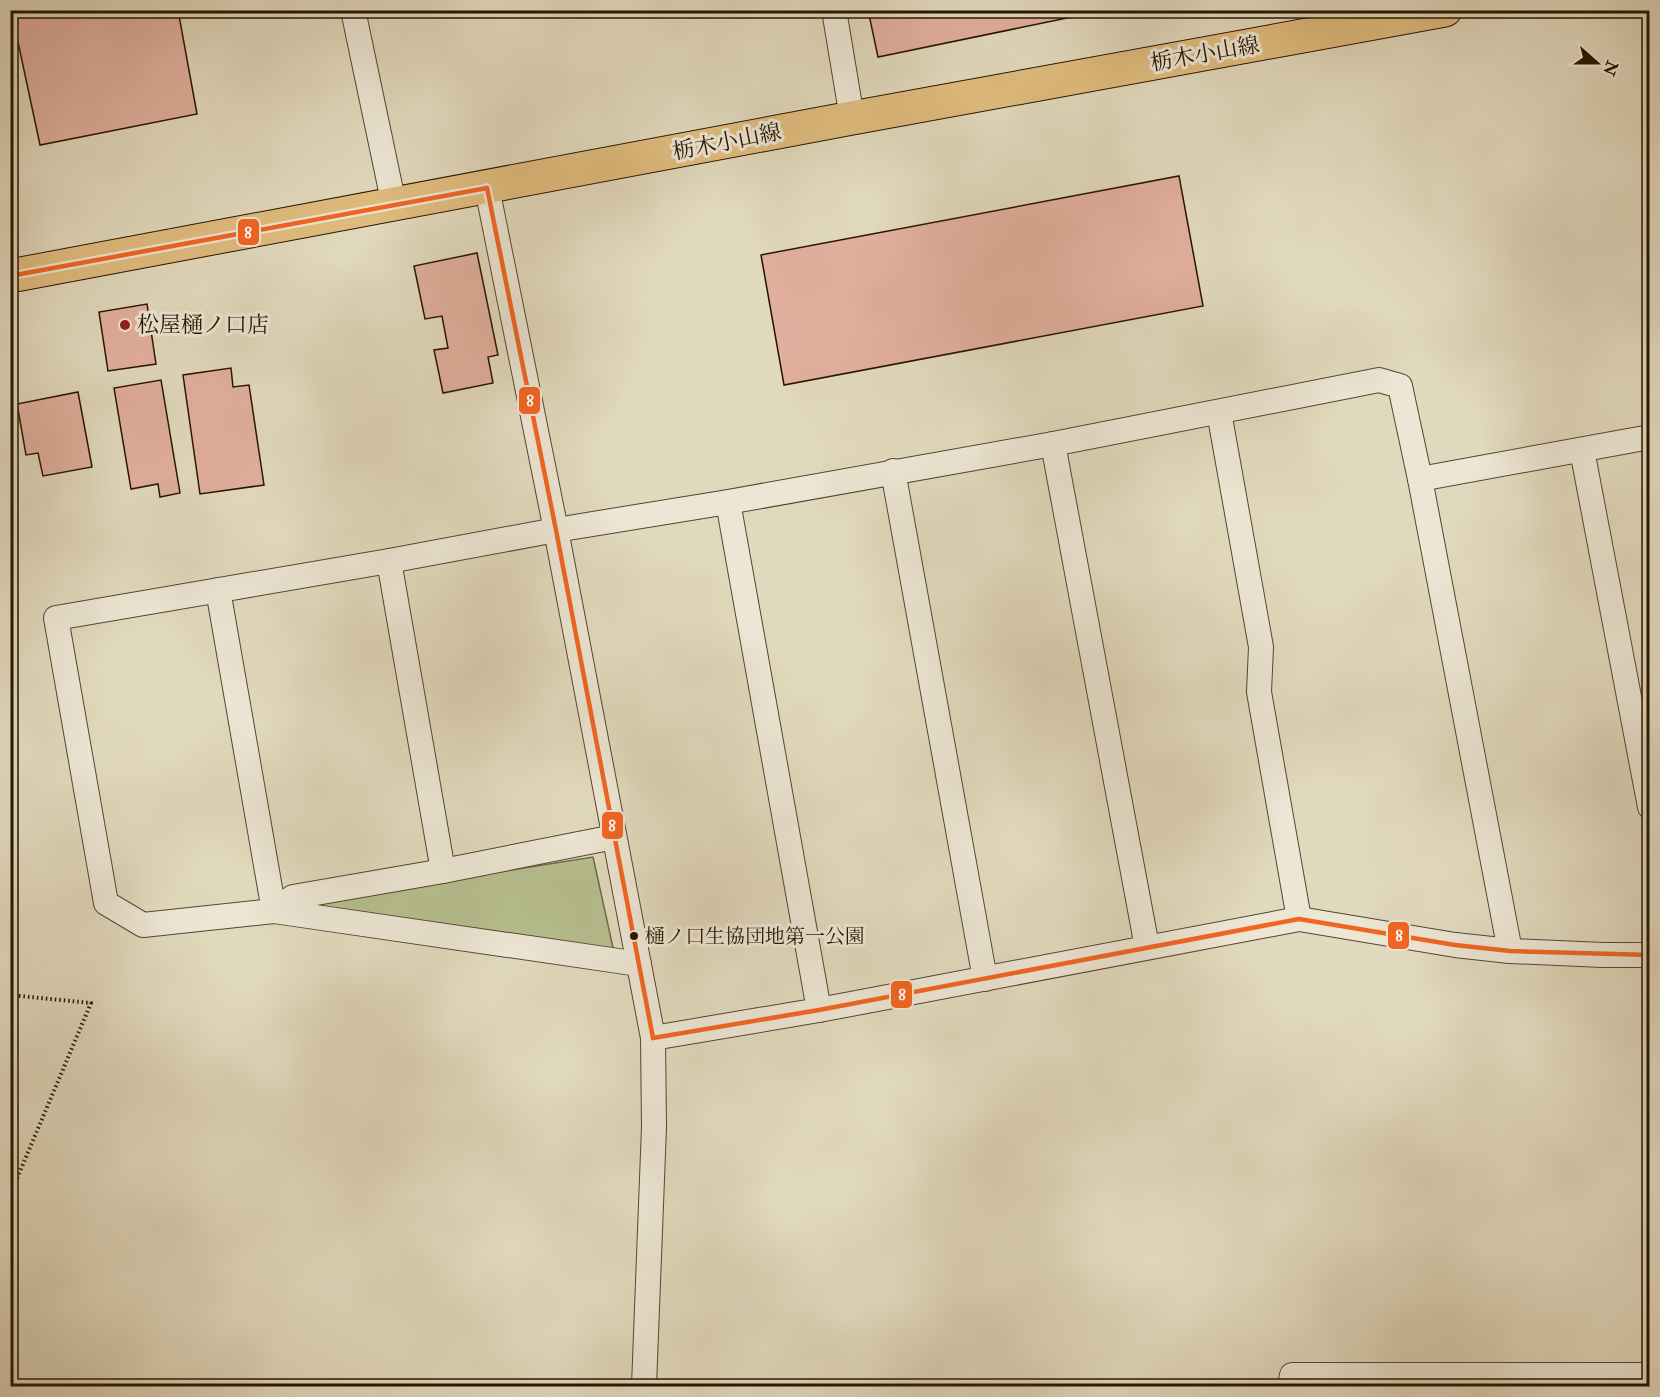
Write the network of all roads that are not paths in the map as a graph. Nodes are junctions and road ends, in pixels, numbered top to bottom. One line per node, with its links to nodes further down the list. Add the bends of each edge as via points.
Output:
1 (353, 10): 6 (street)
2 (834, 10): 4 (street)
3 (1444, 10): 4 (main road, 栃木小山線)
4 (852, 118): 5 (main road, 栃木小山線)
5 (487, 188): 6 (main road, 栃木小山線); 15 (street)
6 (394, 205): 7 (main road, 栃木小山線)
7 (10, 276)
8 (1220, 412): 10 (street); 13 (street, via 1379,380 1400,386); 22 (street, via 1261,647 1259,692)
9 (1650, 437): 11 (street)
10 (1053, 444): 12 (street); 23 (street)
11 (1582, 450): 13 (street); 18 (street)
12 (893, 471): 14 (street); 27 (street)
13 (1420, 479): 24 (street)
14 (728, 502): 15 (street); 28 (street)
15 (556, 530): 16 (street); 19 (street)
16 (389, 561): 17 (street); 20 (street)
17 (218, 590): 21 (street); 21 (street, via 56,618 106,903 143,925)
18 (1650, 807)
19 (614, 837): 20 (street); 26 (street)
20 (443, 871): 21 (street, via 293,897)
21 (274, 911): 26 (street)
22 (1299, 919): 23 (street); 24 (street)
23 (1147, 947): 27 (street)
24 (1510, 951): 25 (street)
25 (1650, 955)
26 (639, 964): 29 (street)
27 (985, 979): 28 (street)
28 (819, 1010): 29 (street)
29 (653, 1038): 31 (street, via 654,1126)
30 (1650, 1375): 32 (street, via 1292,1375)
31 (644, 1386)
32 (1290, 1386)

